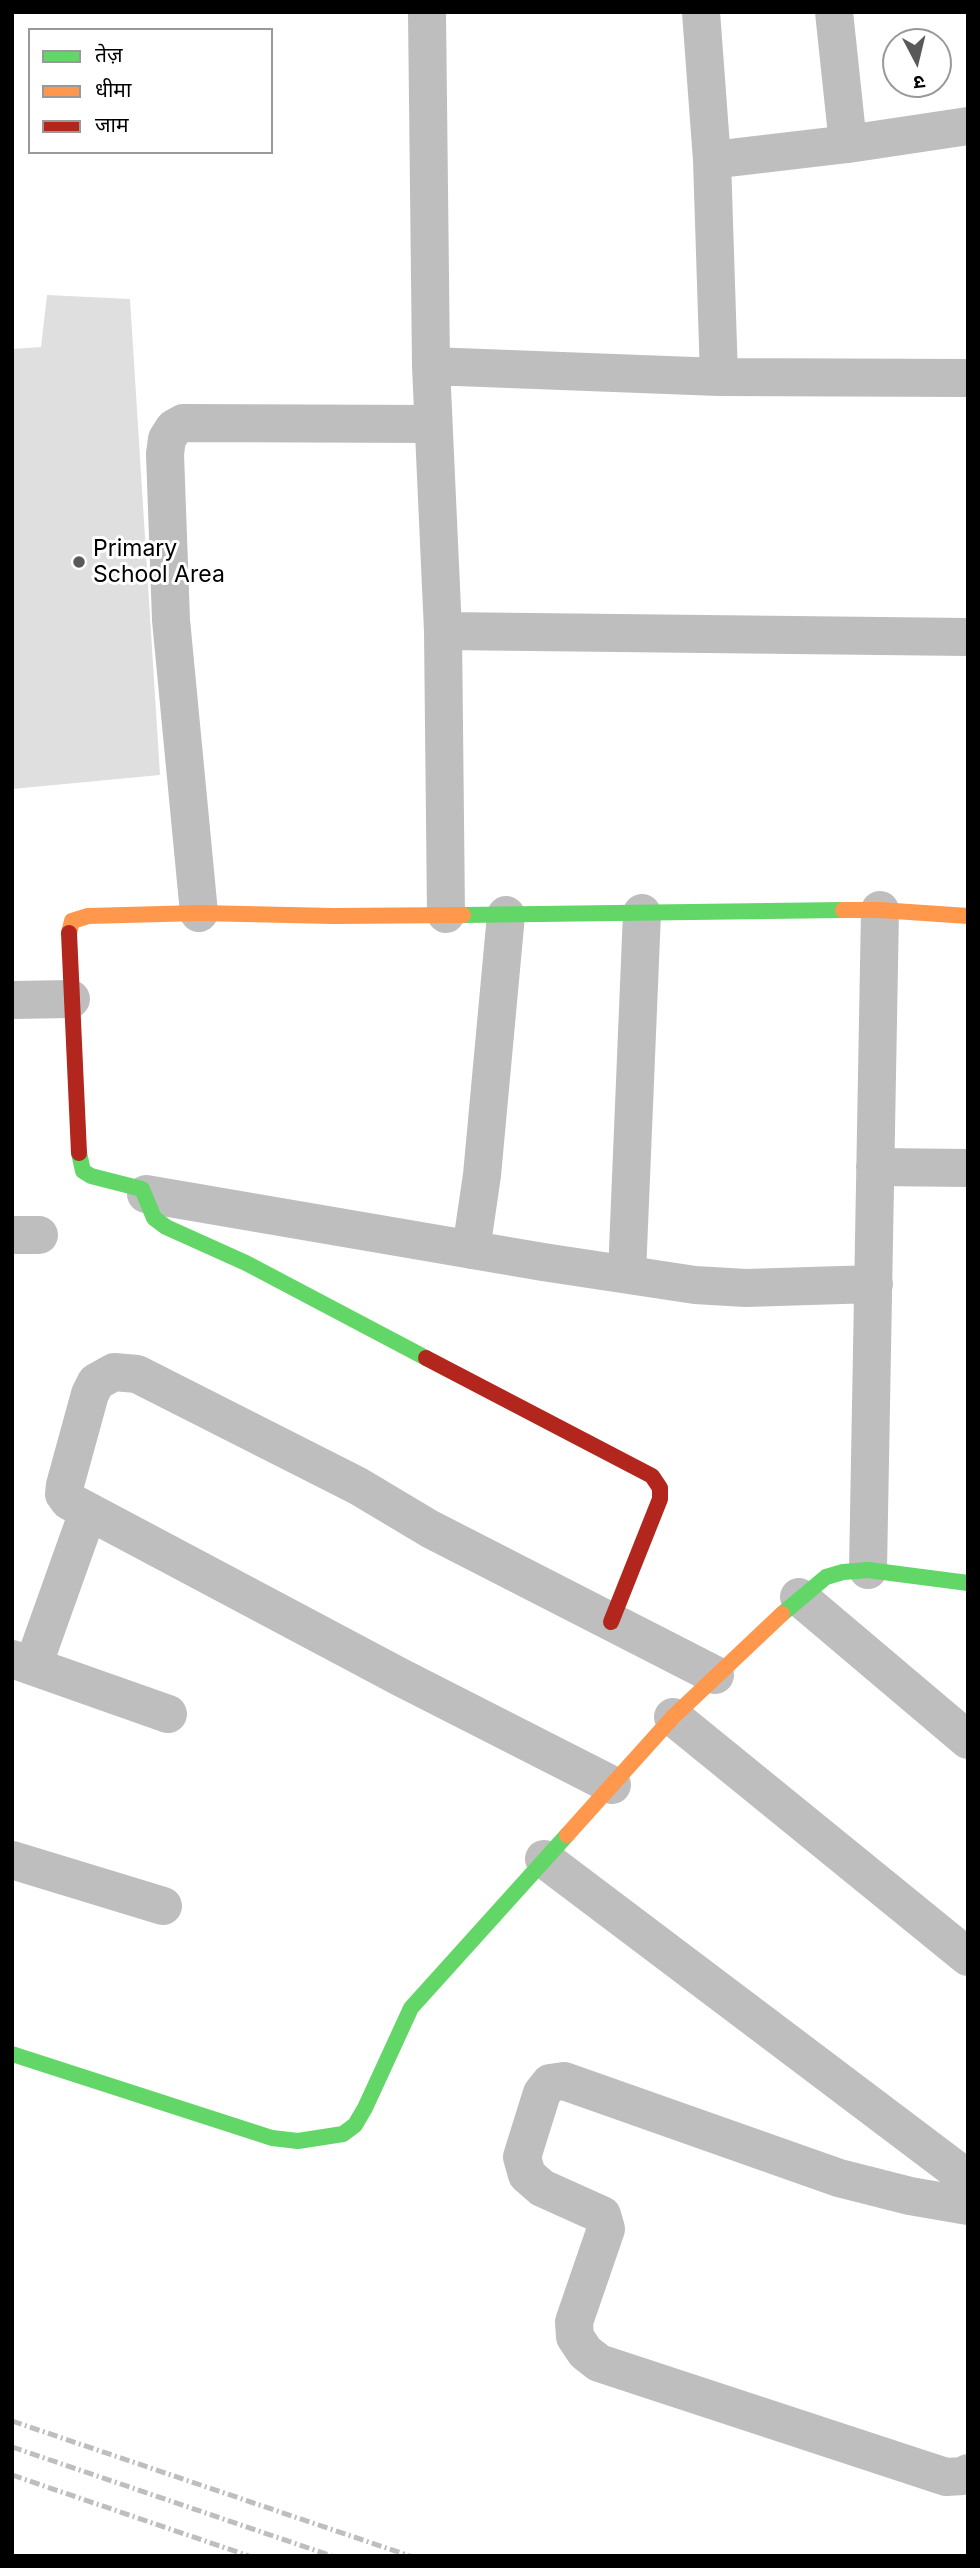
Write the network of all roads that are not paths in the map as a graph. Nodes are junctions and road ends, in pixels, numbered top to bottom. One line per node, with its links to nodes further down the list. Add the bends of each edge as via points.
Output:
1 (427, 12): 7 (street)
2 (701, 12): 6 (street)
3 (834, 12): 5 (street)
4 (968, 126): 5 (street)
5 (848, 144): 6 (street)
6 (712, 160): 8 (street)
7 (431, 366): 8 (street); 10 (street)
8 (719, 377): 9 (street)
9 (968, 378)
10 (433, 424): 11 (street); 14 (street, via 183,423 167,439 171,620)
11 (443, 631): 12 (street); 16 (street)
12 (968, 637)
13 (880, 910): 15 (street); 18 (street); 21 (street)
14 (198, 913): 16 (street); 19 (street, via 88,916 72,921)
15 (642, 913): 17 (street); 25 (street)
16 (446, 914): 17 (street)
17 (506, 915): 24 (street)
18 (968, 915)
19 (71, 999): 20 (street); 23 (street, via 81,1166 91,1177 136,1186)
20 (12, 1000)
21 (875, 1167): 22 (street); 26 (street)
22 (968, 1168)
23 (146, 1194): 24 (street); 31 (street, via 154,1218 166,1227 246,1263 652,1476 660,1488 660,1499)
24 (471, 1250): 25 (street)
25 (627, 1274): 26 (street, via 721,1288)
26 (874, 1284): 28 (street)
27 (88, 1512): 31 (street, via 69,1501 64,1490 92,1388 114,1372 137,1374); 32 (street); 37 (street)
28 (868, 1570): 29 (street); 30 (street, via 826,1577)
29 (968, 1583)
30 (799, 1597): 33 (street); 36 (street)
31 (611, 1622): 33 (street)
32 (23, 1662): 34 (street)
33 (715, 1675): 35 (street)
34 (169, 1714)
35 (673, 1717): 37 (street); 41 (street)
36 (968, 1740)
37 (612, 1785): 38 (street)
38 (544, 1859): 42 (street, via 411,2008 365,2108 343,2134 298,2141 272,2138); 43 (street)
39 (12, 1860): 40 (street)
40 (163, 1906)
41 (968, 1957)
42 (12, 2054)
43 (968, 2179)
44 (968, 2206): 45 (street, via 839,2178 564,2081 550,2083 542,2093 522,2157 527,2175 542,2188 602,2215 606,2229 574,2322 575,2337 599,2364 946,2477)
45 (968, 2473)

